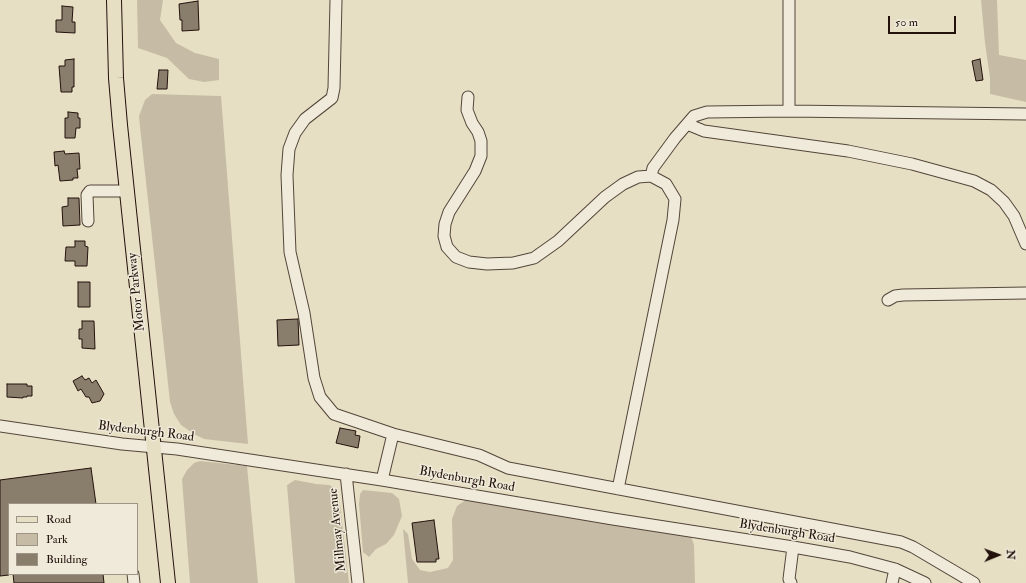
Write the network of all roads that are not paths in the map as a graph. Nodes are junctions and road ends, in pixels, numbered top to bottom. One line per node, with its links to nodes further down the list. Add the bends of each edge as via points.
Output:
1 (114, 0): 9 (main road, Motor Parkway, via 116,78)
2 (336, 0): 15 (street, via 332,98 305,119 295,133 289,149 287,175 290,252 304,312 314,378 320,397 334,414)
3 (789, 0): 5 (street)
4 (468, 97): 8 (street, via 467,110 482,141 481,156 475,171 449,212 445,224 444,236 448,248 456,257 469,262 487,264 513,263 534,258 558,241 605,197 623,184 638,177)
5 (789, 111): 6 (street); 7 (street, via 707,112 694,116)
6 (1026, 114)
7 (687, 124): 8 (street, via 653,168); 11 (street, via 704,131 814,146 912,164 974,181 991,190 1004,202 1014,216)
8 (651, 176): 19 (street, via 666,184 675,199 673,220)
9 (127, 191): 10 (street, via 90,191 87,195); 16 (main road, Motor Parkway)
10 (88, 221)
11 (1026, 244)
12 (1026, 293): 13 (street, via 903,295)
13 (888, 300)
14 (0, 426): 16 (street, Blydenburgh Road)
15 (393, 434): 18 (street); 19 (street, via 480,455 508,468)
16 (154, 447): 17 (street, Blydenburgh Road); 22 (main road, Motor Parkway)
17 (346, 474): 18 (street, Blydenburgh Road); 23 (street, Millmay Avenue)
18 (382, 480): 20 (street, Blydenburgh Road)
19 (618, 489): 27 (street, via 901,542)
20 (793, 547): 21 (street, Blydenburgh Road, via 850,557); 24 (street, via 789,579)
21 (895, 569): 25 (street); 26 (street, Blydenburgh Road)
22 (168, 583)
23 (358, 583)
24 (791, 583)
25 (892, 583)
26 (925, 583)
27 (974, 583)

